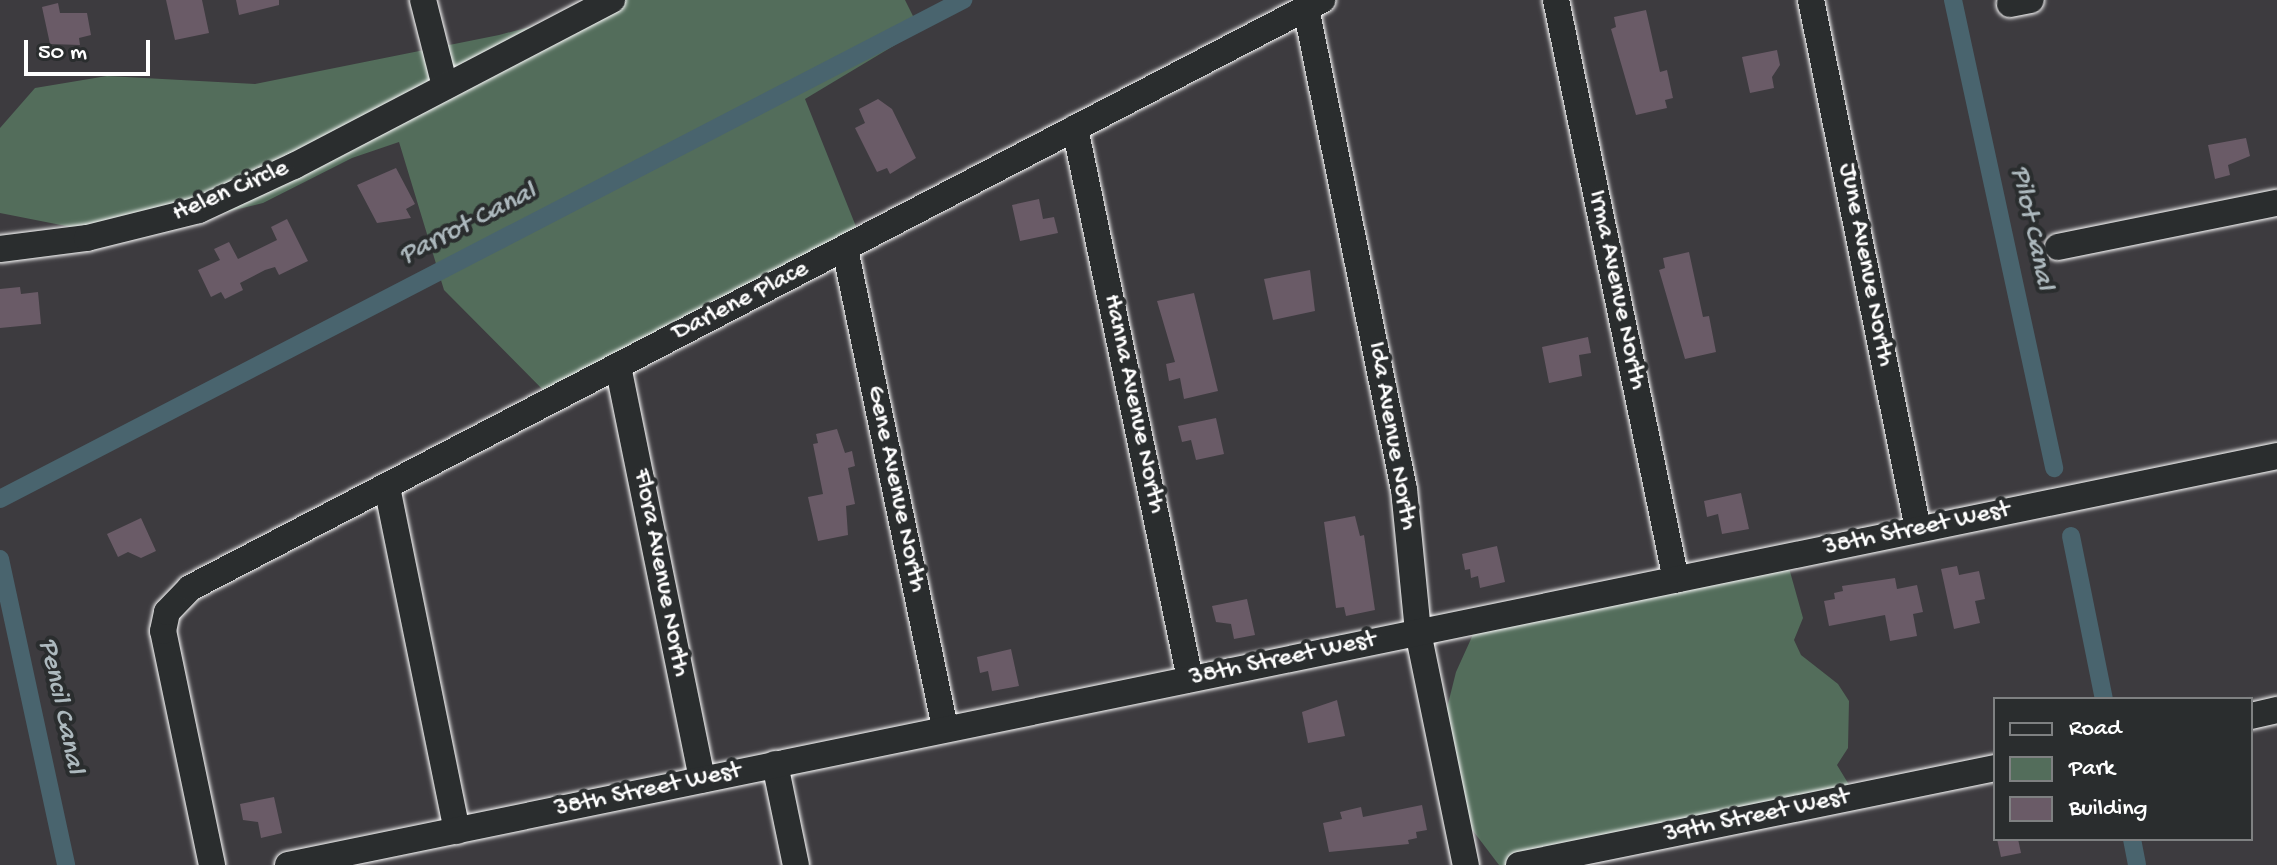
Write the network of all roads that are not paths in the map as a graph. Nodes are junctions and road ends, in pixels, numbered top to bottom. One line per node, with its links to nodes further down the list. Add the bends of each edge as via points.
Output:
1 (423, 0): 6 (street)
2 (612, 0): 6 (street, Helen Circle)
3 (1556, 0): 16 (street, Irma Avenue North)
4 (1811, 0): 15 (street, June Avenue North)
5 (1314, 4): 7 (street, Darlene Place); 17 (street, Ida Avenue North, via 1404,489)
6 (445, 86): 10 (street, Helen Circle, via 199,210 87,238)
7 (1075, 128): 11 (street, Darlene Place); 18 (street, Hanna Avenue North)
8 (2277, 203): 9 (street)
9 (2058, 247)
10 (0, 249)
11 (845, 249): 12 (street, Darlene Place); 21 (street, Gene Avenue North)
12 (618, 366): 14 (street, Darlene Place); 24 (street, Flora Avenue North)
13 (2277, 456): 15 (street, 38th Street West)
14 (387, 487): 25 (street); 26 (street, Darlene Place, via 190,588 167,612 163,631)
15 (1918, 529): 16 (street, 38th Street West)
16 (1676, 580): 17 (street, 38th Street West)
17 (1418, 632): 18 (street, 38th Street West); 29 (street, Ida Avenue North)
18 (1190, 679): 21 (street, 38th Street West)
19 (2277, 710): 20 (street)
20 (2253, 716)
21 (945, 729): 22 (street, 38th Street West)
22 (775, 764): 24 (street, 38th Street West); 28 (street)
23 (1993, 768): 30 (street, 39th Street West)
24 (702, 780): 25 (street, 38th Street West)
25 (457, 831): 27 (street, 38th Street West)
26 (212, 865)
27 (288, 865)
28 (796, 865)
29 (1466, 865)
30 (1519, 865)

